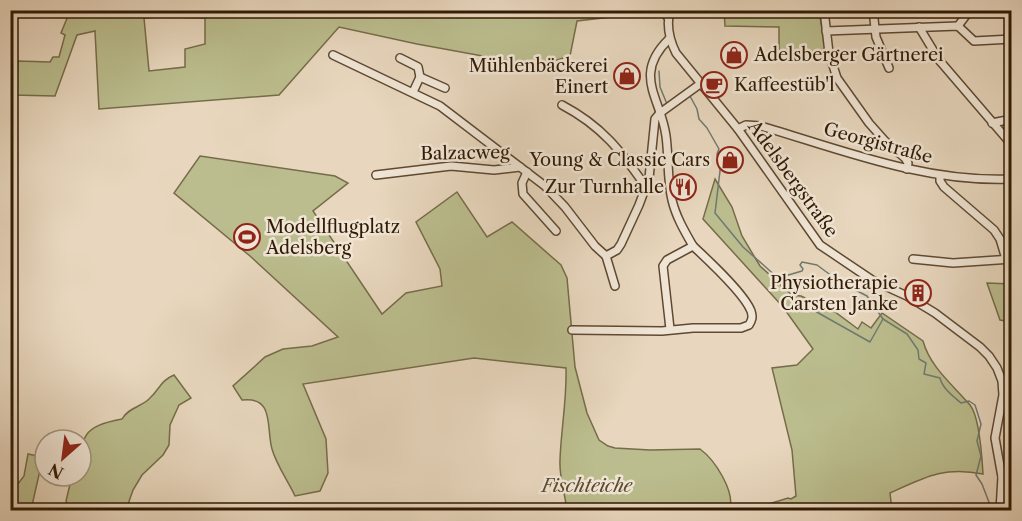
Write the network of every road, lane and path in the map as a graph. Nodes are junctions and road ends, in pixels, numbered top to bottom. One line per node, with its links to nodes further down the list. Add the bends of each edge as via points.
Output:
1 (660, 10): 5 (street)
2 (824, 10): 9 (street)
3 (873, 10): 8 (street)
4 (970, 10): 6 (street)
5 (669, 14): 10 (street, Adelsbergstraße)
6 (958, 26): 7 (street); 11 (street, via 974,41)
7 (919, 27): 8 (street); 22 (street, via 939,60)
8 (875, 28): 9 (street); 14 (street)
9 (826, 31): 26 (street, via 837,78 868,123 905,158)
10 (669, 39): 16 (street, Adelsbergstraße); 20 (street, via 652,70 651,91)
11 (1011, 39)
12 (333, 55): 18 (street, Balzacweg)
13 (400, 58): 15 (street, via 418,67)
14 (889, 68)
15 (420, 77): 17 (street); 18 (street)
16 (700, 84): 20 (street); 23 (street, Adelsbergstraße)
17 (445, 88)
18 (412, 92): 25 (street, Balzacweg, via 440,106)
19 (562, 105): 31 (street, via 610,139)
20 (660, 112): 31 (street, via 654,122); 33 (street, via 667,138 672,202)
21 (1011, 119): 22 (street)
22 (992, 123): 24 (street)
23 (738, 129): 26 (street, Georgistraße, via 761,126); 41 (street, Adelsbergstraße, via 820,244 872,280 935,314 989,356 1002,388 995,438)
24 (1011, 145)
25 (519, 167): 27 (street, Balzacweg); 28 (street, Balzacweg, via 494,170 451,166)
26 (908, 169): 29 (street, Georgistraße)
27 (527, 172): 32 (street, Balzacweg, via 523,194); 34 (street, Balzacweg, via 554,195)
28 (376, 175)
29 (940, 176): 30 (street, Georgistraße); 36 (street, via 944,187 994,230)
30 (1011, 179)
31 (646, 187): 34 (street, via 621,244)
32 (556, 231)
33 (693, 246): 38 (street, via 663,266); 38 (street, via 739,294 750,308 752,320 741,328)
34 (606, 256): 37 (street, Balzacweg)
35 (913, 259): 36 (street, via 953,263)
36 (1009, 259)
37 (615, 286)
38 (670, 329): 39 (street)
39 (572, 330)
40 (1011, 476): 41 (street)
41 (1002, 477): 42 (street, Adelsbergstraße)
42 (1000, 510)

